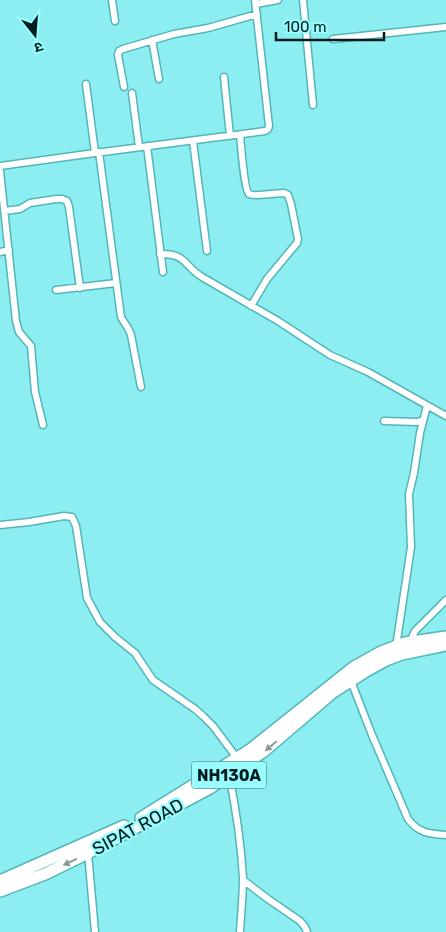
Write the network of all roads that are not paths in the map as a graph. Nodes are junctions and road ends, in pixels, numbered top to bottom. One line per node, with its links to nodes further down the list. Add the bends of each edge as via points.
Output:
1 (112, 0): 6 (street)
2 (278, 0): 4 (street)
3 (302, 0): 15 (street)
4 (255, 2): 5 (street)
5 (257, 14): 9 (street); 16 (street, via 269,126 265,131)
6 (115, 21)
7 (446, 28): 8 (street)
8 (333, 39)
9 (152, 40): 11 (street); 13 (street, via 119,51)
10 (224, 77): 17 (street)
11 (159, 79)
12 (86, 84): 21 (street)
13 (124, 87)
14 (132, 93): 20 (street)
15 (313, 105)
16 (240, 135): 17 (street); 33 (street, via 247,192 288,195 298,238)
17 (230, 136): 18 (street)
18 (193, 141): 19 (street); 26 (street)
19 (147, 146): 20 (street); 28 (street)
20 (139, 147): 21 (street)
21 (97, 152): 22 (street); 30 (street)
22 (0, 166)
23 (0, 171): 24 (street)
24 (4, 211): 25 (street); 31 (street, via 33,202 68,201)
25 (9, 250): 27 (street); 39 (street, via 17,326 30,346 35,392)
26 (207, 251)
27 (0, 252)
28 (160, 254): 29 (street); 33 (street, via 182,258 198,275)
29 (163, 272)
30 (116, 283): 31 (street); 34 (street, via 121,317 130,330)
31 (80, 288): 32 (street)
32 (56, 290)
33 (251, 306): 35 (street, via 330,355 368,372)
34 (141, 387)
35 (427, 406): 36 (street); 37 (street)
36 (446, 416)
37 (423, 420): 38 (street); 45 (street, via 409,494 411,547)
38 (384, 421)
39 (43, 424)
40 (0, 525): 47 (street, via 72,517 86,598 100,622 135,653 153,680 204,717)
41 (446, 600): 43 (street, via 415,631)
42 (446, 637): 43 (highway, NH130A)
43 (410, 643): 45 (highway, NH130A)
44 (446, 645): 46 (highway, SIPAT ROAD / NH130A, via 386,660)
45 (396, 647): 47 (highway, NH130A, via 354,667)
46 (351, 681): 48 (highway, SIPAT ROAD / NH130A, one-way to 48); 49 (street, via 408,819 420,830)
47 (237, 758): 52 (highway, NH130A, via 137,820)
48 (229, 775): 50 (highway, SIPAT ROAD / NH130A); 51 (street, via 238,823)
49 (446, 835)
50 (88, 853): 53 (highway, SIPAT ROAD / NH130A, one-way to 53); 54 (street)
51 (243, 880): 55 (street); 56 (street, via 300,921)
52 (0, 881)
53 (0, 891)
54 (96, 932)
55 (240, 932)
56 (307, 932)

